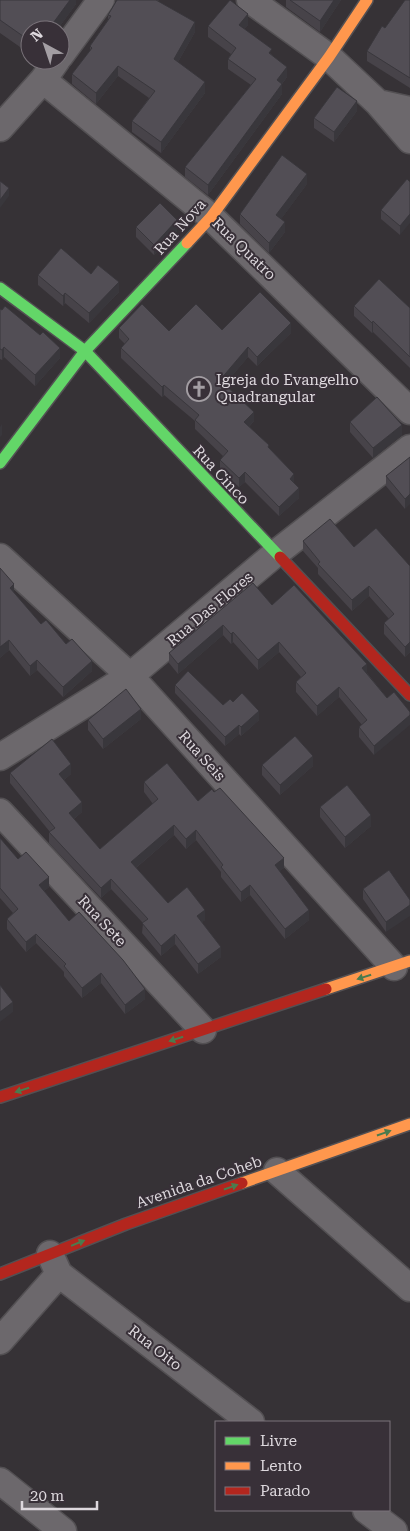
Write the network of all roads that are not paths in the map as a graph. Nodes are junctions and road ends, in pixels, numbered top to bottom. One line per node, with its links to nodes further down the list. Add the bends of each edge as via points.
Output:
1 (101, 0): 4 (street)
2 (250, 0): 5 (street)
3 (367, 0): 5 (street, Rua Nova)
4 (70, 42)
5 (329, 57): 7 (street); 11 (street, Rua Nova)
6 (50, 70): 9 (street); 11 (street, Rua Quatro)
7 (378, 103): 8 (street); 10 (street)
8 (410, 110)
9 (0, 128)
10 (410, 140)
11 (211, 217): 13 (street, Rua Nova); 14 (street, Rua Quatro)
12 (0, 288): 13 (street, Rua Cinco)
13 (84, 351): 16 (street, Rua Nova); 17 (street, Rua Cinco)
14 (410, 411)
15 (410, 448): 17 (street, Rua Das Flores)
16 (0, 463)
17 (275, 554): 19 (street, Rua Das Flores); 20 (street, Rua Cinco)
18 (0, 557): 19 (street, Rua Seis)
19 (130, 676): 21 (street, Rua Das Flores); 23 (street, Rua Seis)
20 (410, 695)
21 (0, 757)
22 (0, 812): 24 (street, Rua Sete)
23 (402, 964): 24 (street, one-way to 24)
24 (203, 1030): 25 (street, one-way to 25)
25 (0, 1097)
26 (410, 1124): 27 (street, Avenida da Coheb, one-way to 26)
27 (277, 1170): 28 (street, Avenida da Coheb, one-way to 27, via 126,1224); 30 (street)
28 (54, 1264): 29 (street, Avenida da Coheb); 31 (street); 32 (street, Rua Oito)
29 (0, 1274)
30 (410, 1288)
31 (0, 1341)
32 (250, 1421)
33 (0, 1481): 35 (street)
34 (367, 1511): 36 (street)
35 (63, 1531)
36 (394, 1531)

